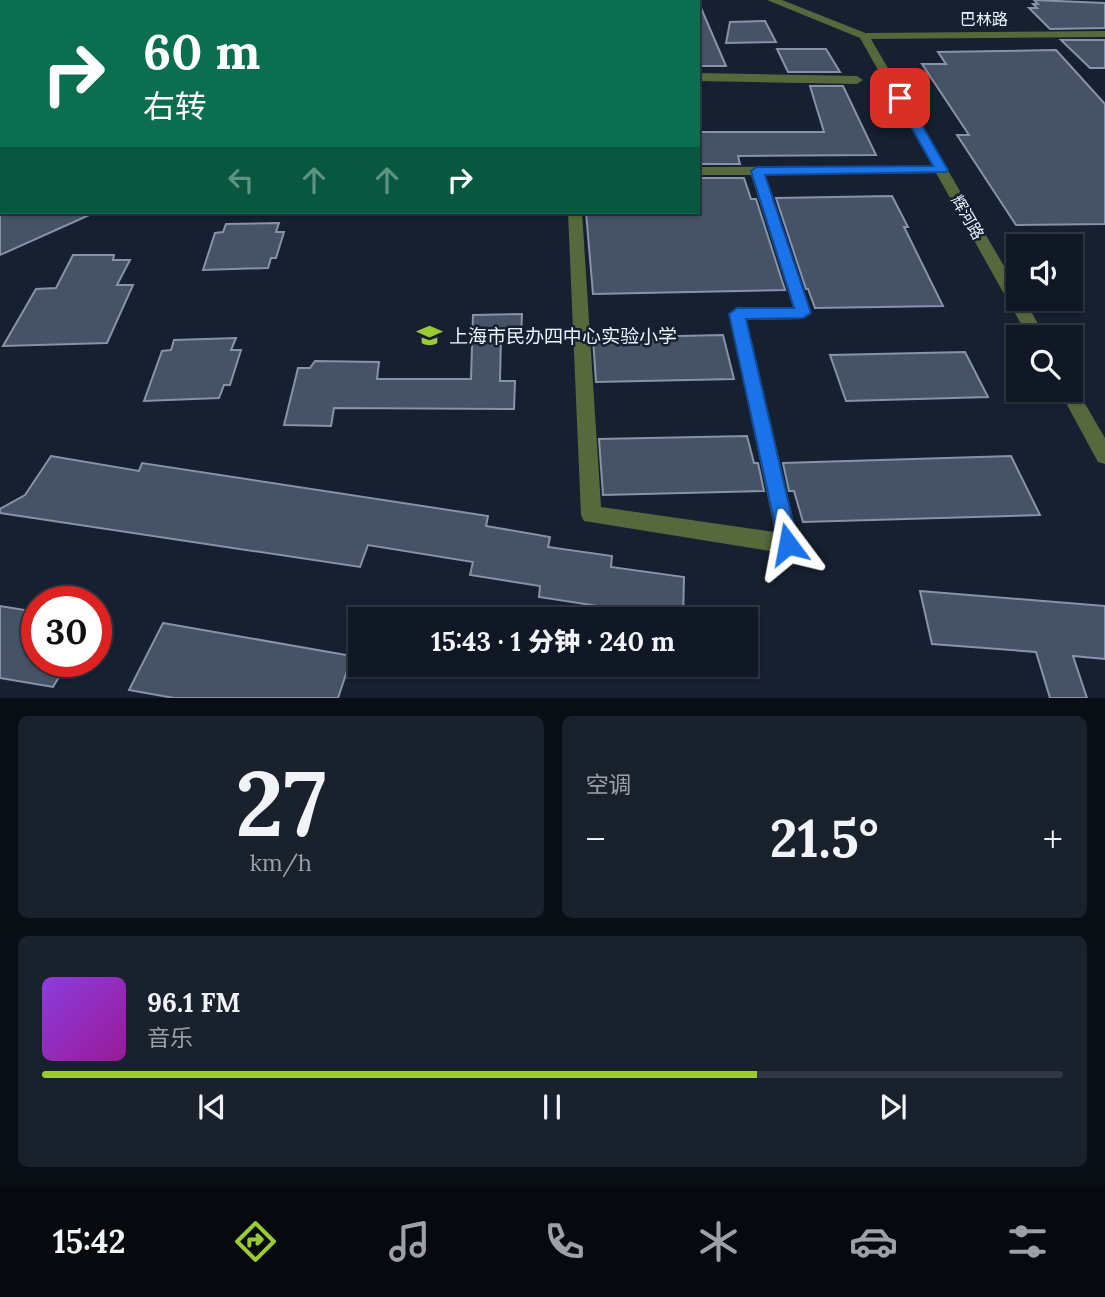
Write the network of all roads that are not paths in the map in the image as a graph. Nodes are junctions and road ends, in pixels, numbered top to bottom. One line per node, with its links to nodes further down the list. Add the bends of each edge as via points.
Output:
1 (772, 0): 3 (street)
2 (1105, 34): 3 (street, 巴林路)
3 (864, 36): 6 (street, 辉河路)
4 (700, 77): 5 (street)
5 (857, 80)
6 (942, 170): 8 (street); 10 (street, 辉河路)
7 (700, 171): 8 (street)
8 (757, 171): 9 (street, via 803,313 737,314 788,544 591,515)
9 (575, 214)
10 (1031, 325)
11 (1075, 402): 12 (street)
12 (1105, 456)

